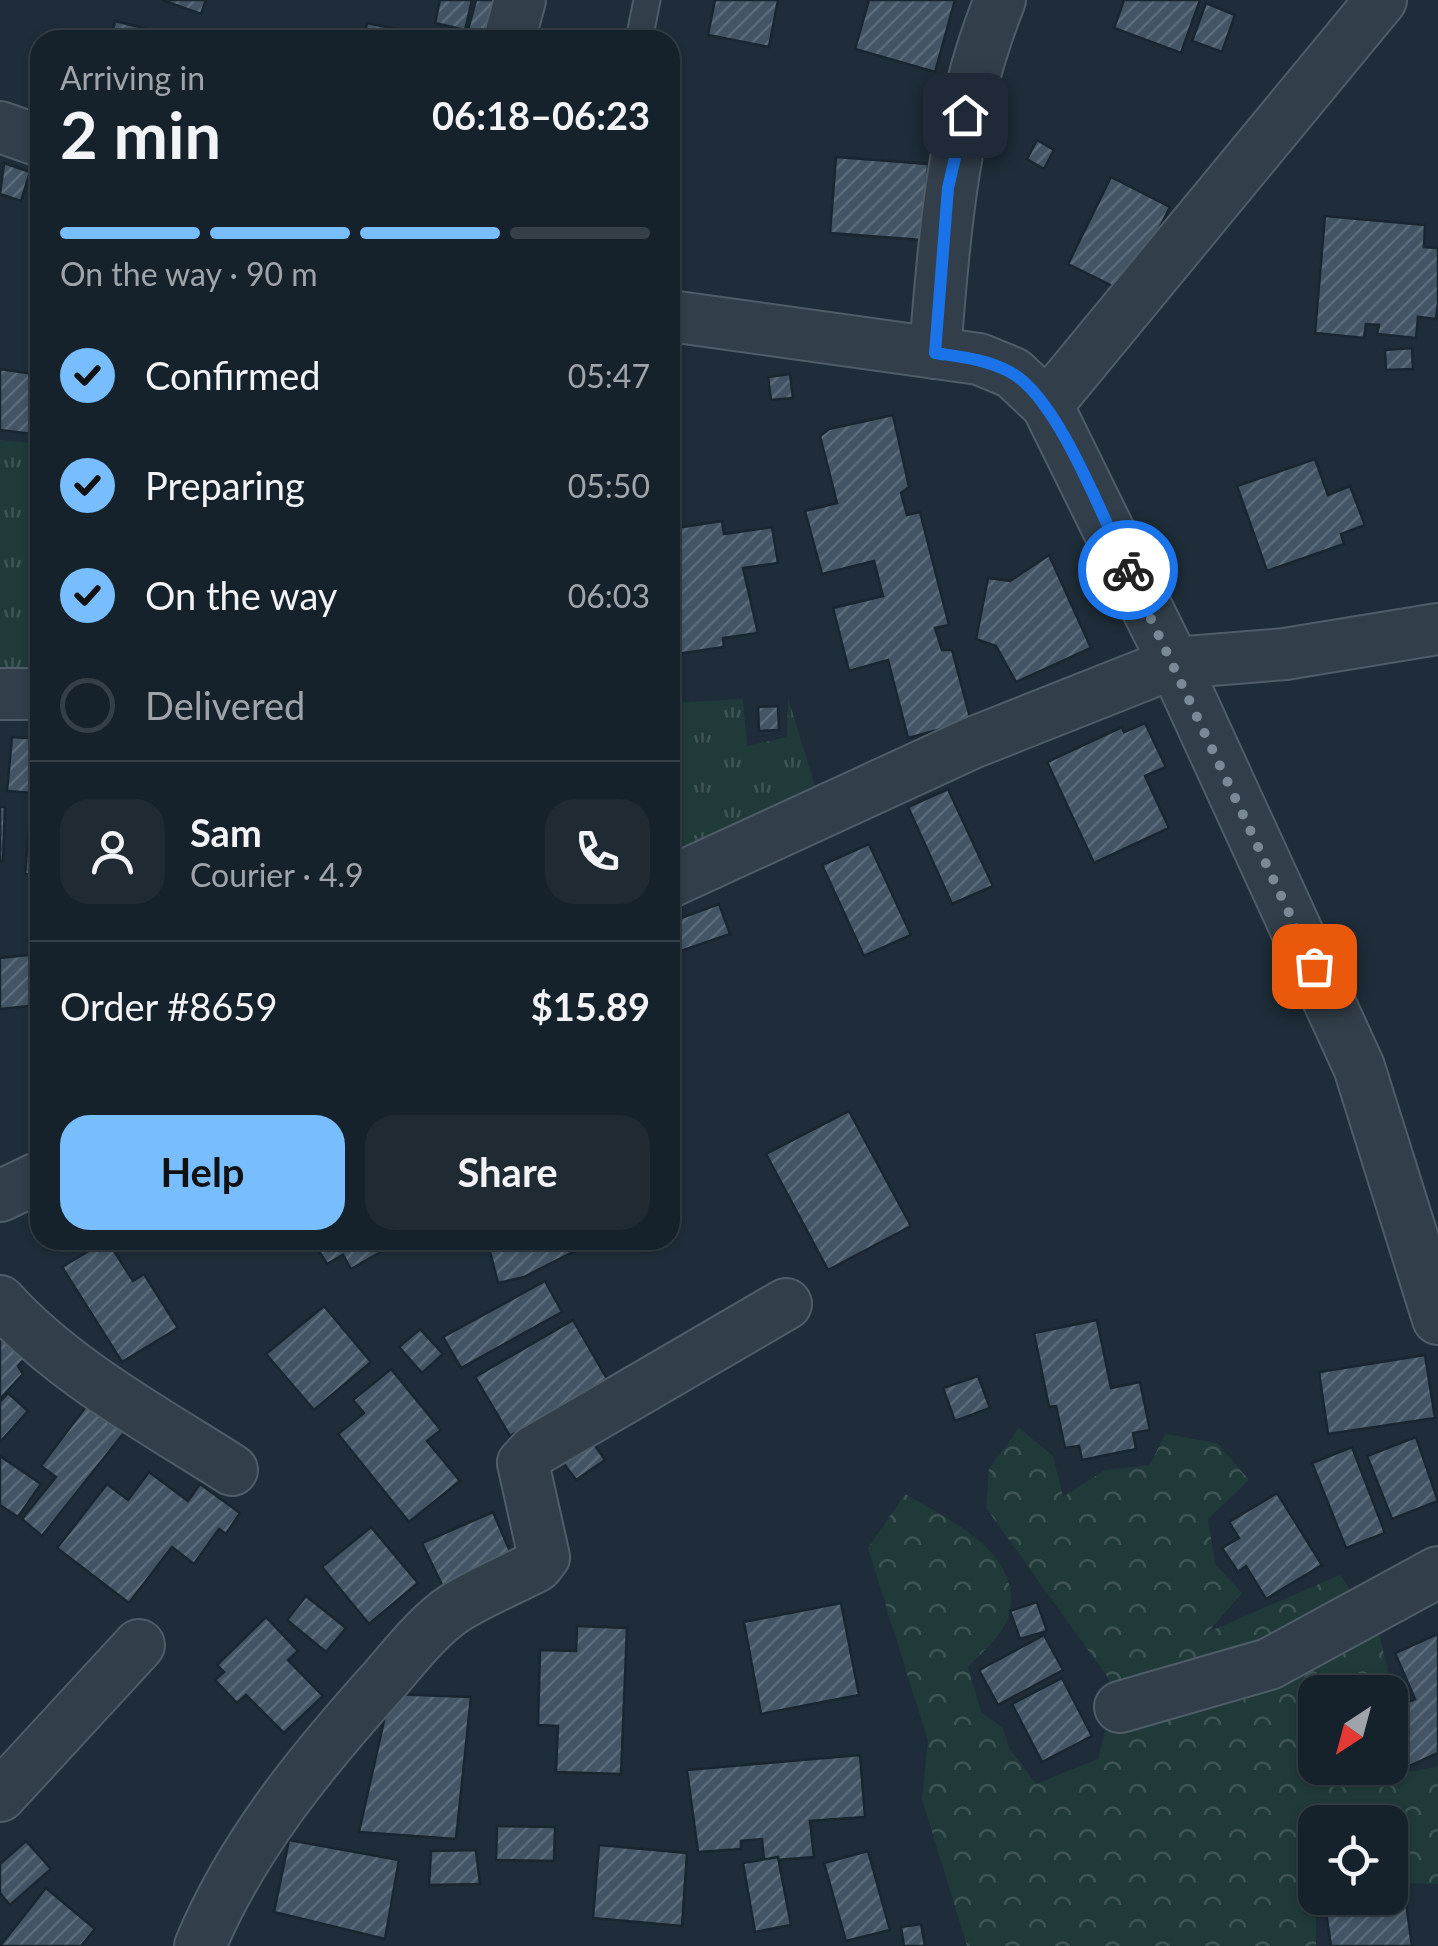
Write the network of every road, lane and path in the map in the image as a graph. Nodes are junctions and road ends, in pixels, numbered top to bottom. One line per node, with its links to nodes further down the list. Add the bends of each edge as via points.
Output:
1 (520, 0): 5 (street)
2 (647, 0): 6 (lane)
3 (1000, 0): 10 (street, via 983,41 948,188)
4 (1381, 0): 11 (street)
5 (512, 30)
6 (641, 30)
7 (0, 127): 8 (street)
8 (30, 138)
9 (680, 317): 10 (street)
10 (935, 353): 11 (street, via 979,359 1013,373)
11 (1047, 405): 13 (street)
12 (1438, 629): 13 (street)
13 (1174, 664): 16 (street, via 972,742); 21 (street, via 1359,1067)
14 (0, 694): 15 (street)
15 (30, 694)
16 (680, 877)
17 (30, 1182): 18 (street)
18 (0, 1196)
19 (0, 1302): 22 (street, via 116,1396)
20 (786, 1304): 27 (street, via 523,1463 544,1557 431,1627 343,1726 253,1844)
21 (1438, 1319)
22 (232, 1470)
23 (1438, 1572): 25 (street, via 1270,1664)
24 (139, 1646): 26 (street)
25 (1120, 1707)
26 (0, 1796)
27 (200, 1946)

